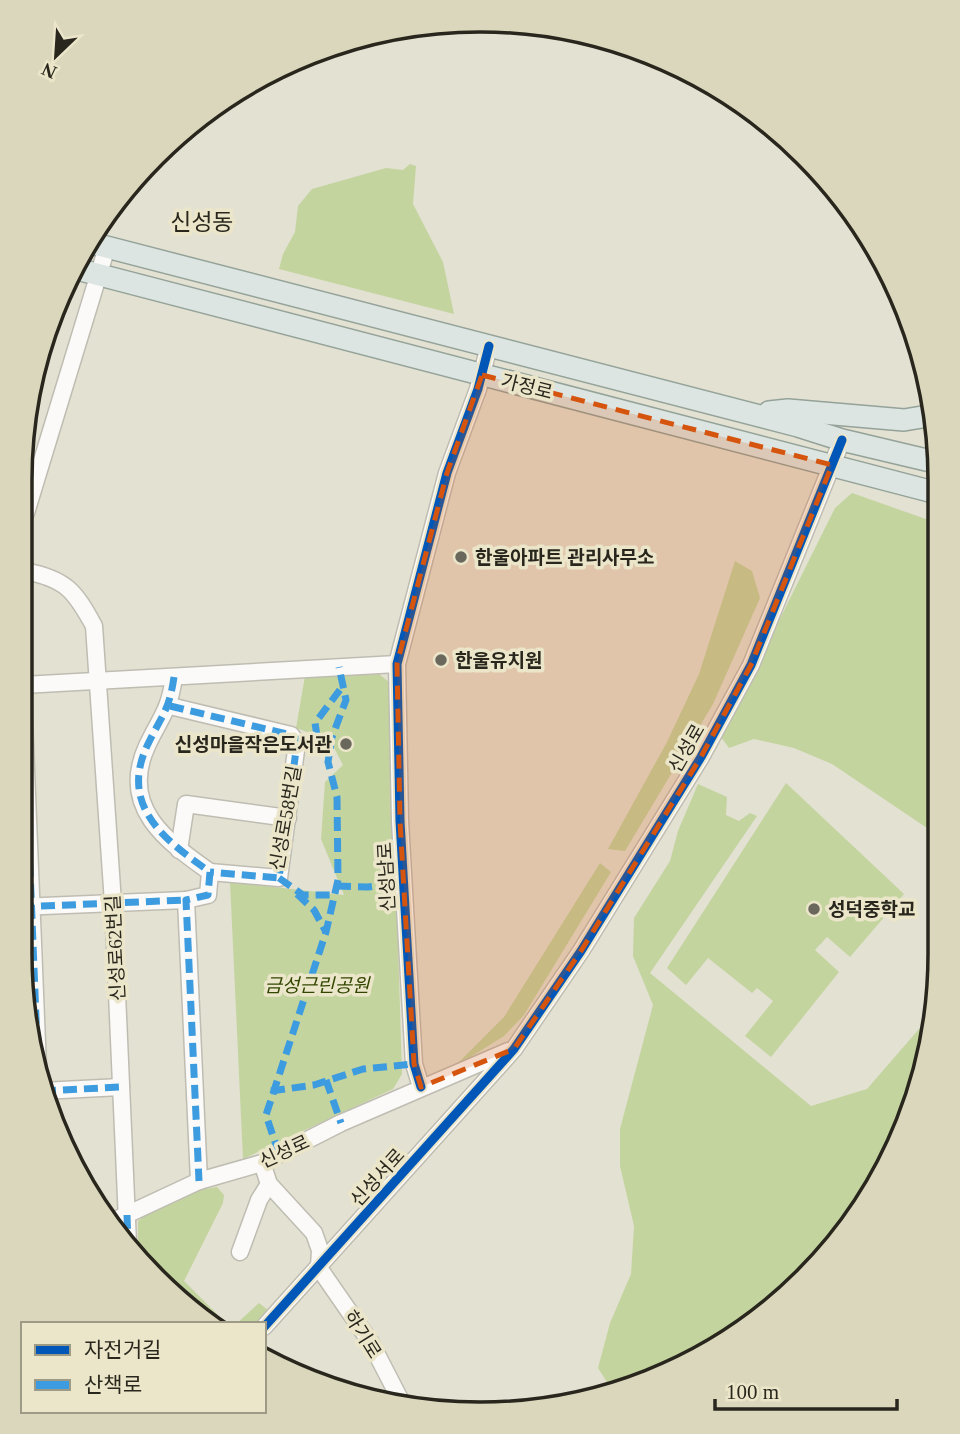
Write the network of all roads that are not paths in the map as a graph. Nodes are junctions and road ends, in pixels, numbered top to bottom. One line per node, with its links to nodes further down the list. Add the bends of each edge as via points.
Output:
1 (99, 245): 3 (street); 4 (main road, 가정로)
2 (84, 271): 3 (main road, 가정로)
3 (100, 275): 5 (main road, 가정로); 12 (street)
4 (489, 346): 5 (street, 신성남로); 6 (main road, 가정로)
5 (482, 375): 10 (main road, 가정로); 14 (street, 신성남로, via 447,473)
6 (748, 414): 7 (main road, via 788,410 904,420); 8 (main road, 가정로)
7 (924, 417)
8 (842, 440): 9 (main road, 가정로); 10 (street, 신성로)
9 (928, 460)
10 (832, 465): 11 (main road, 가정로); 25 (street, 신성로, via 751,665 714,736 581,951)
11 (928, 491)
12 (32, 494)
13 (32, 573): 16 (street, via 77,594 94,626)
14 (397, 664): 15 (street); 27 (street, 신성남로, via 414,1065)
15 (174, 677): 16 (street); 18 (street, 신성로58번길)
16 (98, 681): 17 (street); 23 (street, 신성로62번길)
17 (32, 685)
18 (170, 706): 19 (street, 신성로58번길, via 291,735 297,743); 20 (street, 신성로58번길, via 139,768 140,794 145,812)
19 (288, 818): 20 (street, via 186,804); 21 (street, 신성로58번길, via 279,878)
20 (178, 850): 21 (street, 신성로58번길)
21 (211, 872): 22 (street, via 208,895)
22 (187, 900): 23 (street); 30 (street)
23 (113, 903): 24 (street); 26 (street, 신성로62번길)
24 (32, 907)
25 (513, 1048): 27 (street, 신성로); 36 (street, 신성서로)
26 (121, 1087): 28 (street); 32 (street, 신성로62번길)
27 (421, 1087): 29 (street, 신성로)
28 (53, 1090)
29 (262, 1163): 30 (street, 신성로); 31 (street)
30 (199, 1181): 32 (street, 신성로)
31 (269, 1184): 35 (street); 36 (street, via 314,1233 320,1250)
32 (127, 1215): 33 (street, 신성로); 34 (street, 신성로62번길)
33 (118, 1219)
34 (128, 1231)
35 (240, 1252)
36 (319, 1268): 37 (street, 신성서로); 38 (street, 하기로, via 370,1343)
37 (266, 1325)
38 (398, 1395)

